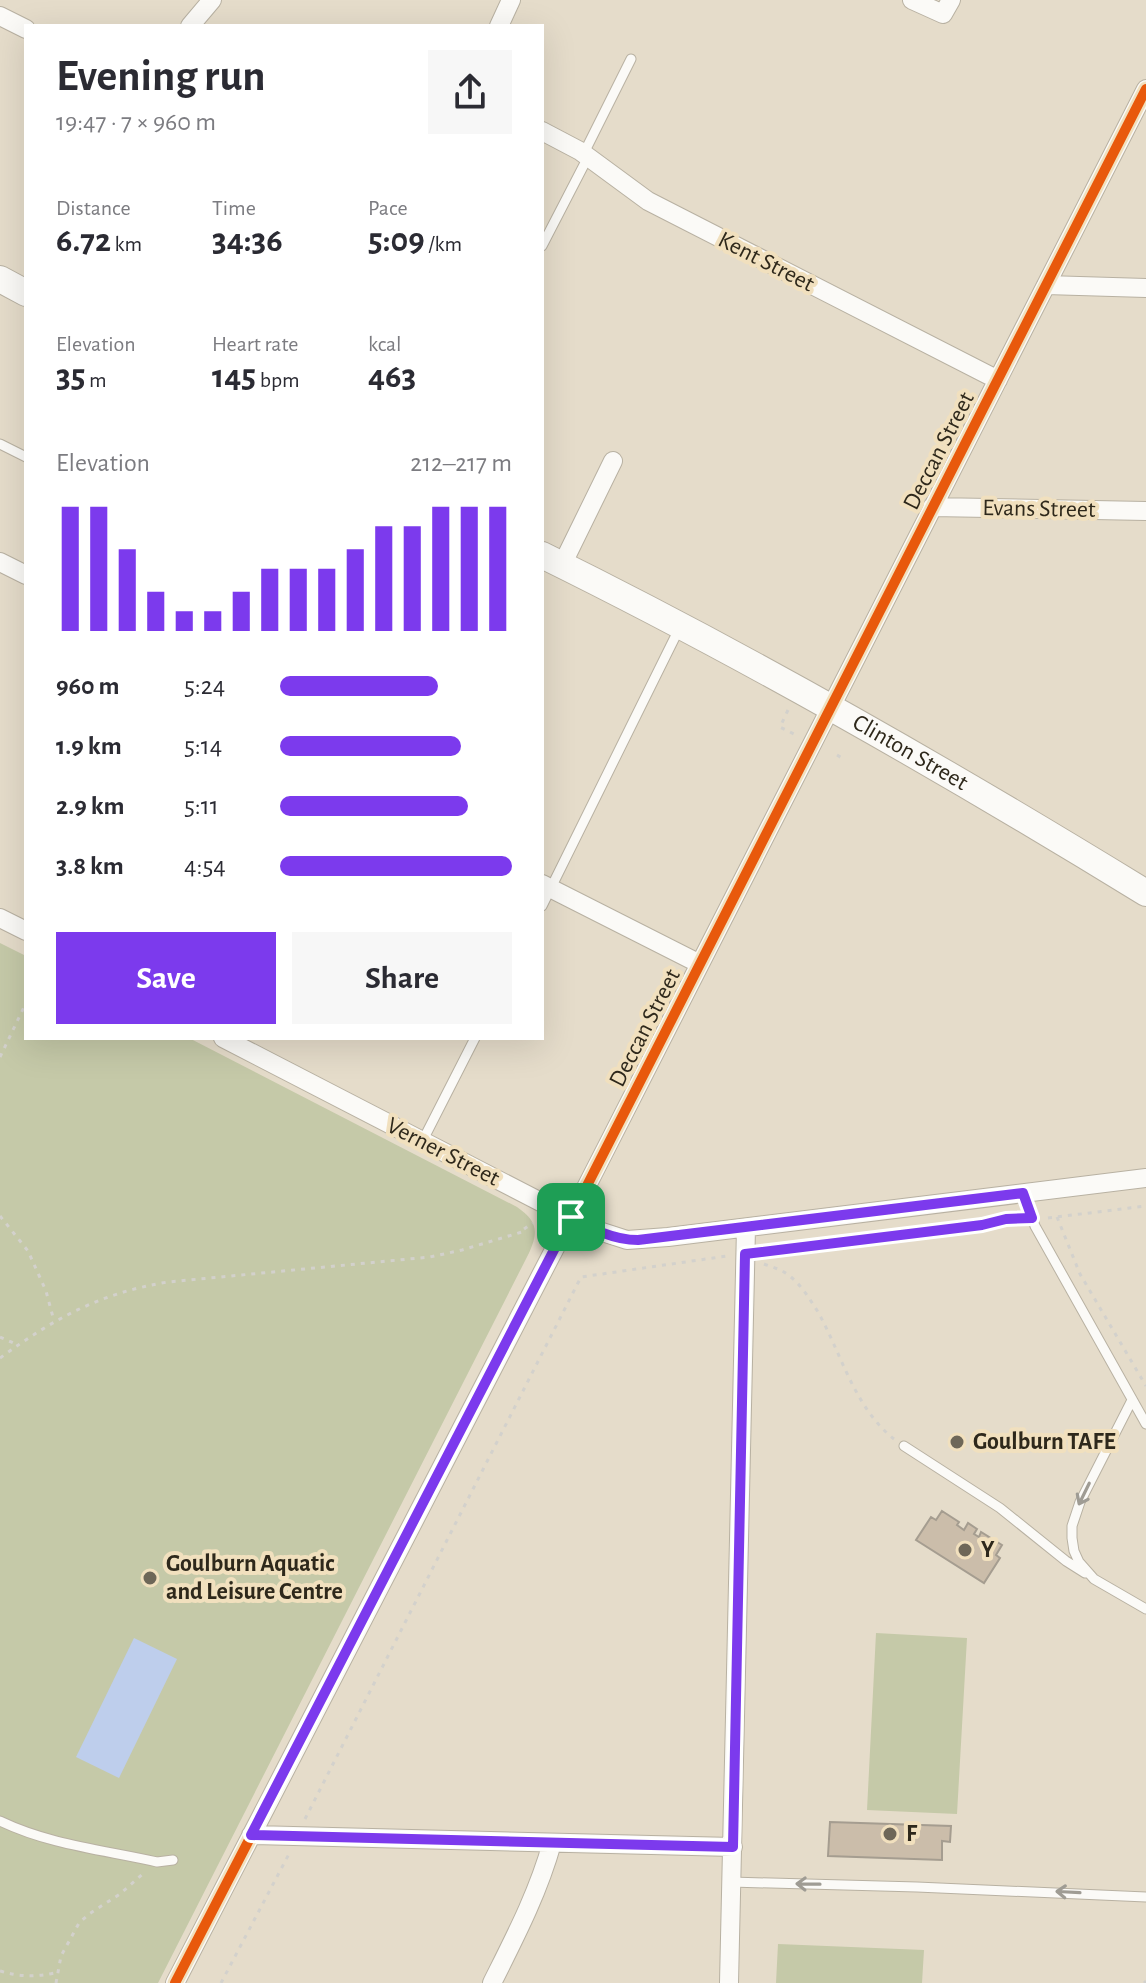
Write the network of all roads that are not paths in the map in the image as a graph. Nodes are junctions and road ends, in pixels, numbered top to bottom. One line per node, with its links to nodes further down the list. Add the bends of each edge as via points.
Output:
1 (212, 0): 6 (street)
2 (511, 0): 7 (street)
3 (912, 0): 4 (street, via 943,14)
4 (951, 0)
5 (0, 16): 8 (street)
6 (192, 24)
7 (500, 24)
8 (24, 28)
9 (631, 59): 12 (lane)
10 (1146, 89): 15 (street, Deccan Street)
11 (544, 132): 12 (street, Kent Street)
12 (586, 155): 13 (lane); 18 (street, Kent Street, via 648,201)
13 (544, 242)
14 (0, 279): 17 (street)
15 (1046, 285): 16 (street); 18 (street, Deccan Street)
16 (1146, 288)
17 (24, 292)
18 (998, 380): 22 (street, Deccan Street)
19 (0, 444): 20 (lane)
20 (24, 456)
21 (613, 461): 24 (street)
22 (932, 507): 23 (street, Evans Street); 28 (street, Deccan Street)
23 (1146, 511)
24 (552, 560): 27 (street, Clinton Street)
25 (0, 562): 26 (street)
26 (24, 574)
27 (681, 627): 28 (street, Clinton Street); 29 (lane)
28 (831, 706): 30 (street, Clinton Street); 33 (street, Deccan Street)
29 (547, 886): 33 (street)
30 (1146, 893)
31 (0, 918): 32 (street)
32 (24, 930)
33 (700, 964): 39 (street, Deccan Street)
34 (227, 1040): 36 (street, Verner Street)
35 (474, 1040): 36 (lane)
36 (422, 1142): 39 (street, Verner Street)
37 (1146, 1178): 38 (street, Verner Street)
38 (1023, 1193): 40 (street, Verner Street); 41 (lane)
39 (571, 1217): 40 (street, Verner Street, via 627,1240); 47 (street, Deccan Street)
40 (746, 1228): 49 (street, via 754,1253)
41 (1132, 1400): 42 (lane); 44 (lane, one-way to 44, via 1072,1526 1074,1551)
42 (1146, 1424)
43 (904, 1446): 44 (lane, via 1000,1508)
44 (1094, 1579): 45 (lane)
45 (1146, 1609)
46 (0, 1821): 50 (lane, via 55,1842 157,1862)
47 (251, 1835): 48 (street); 53 (street, Deccan Street)
48 (552, 1843): 49 (street); 54 (street, via 527,1914)
49 (733, 1847): 51 (street)
50 (173, 1860)
51 (731, 1882): 52 (lane, one-way to 51); 55 (street)
52 (1146, 1897)
53 (175, 1983)
54 (492, 1983)
55 (729, 1983)

